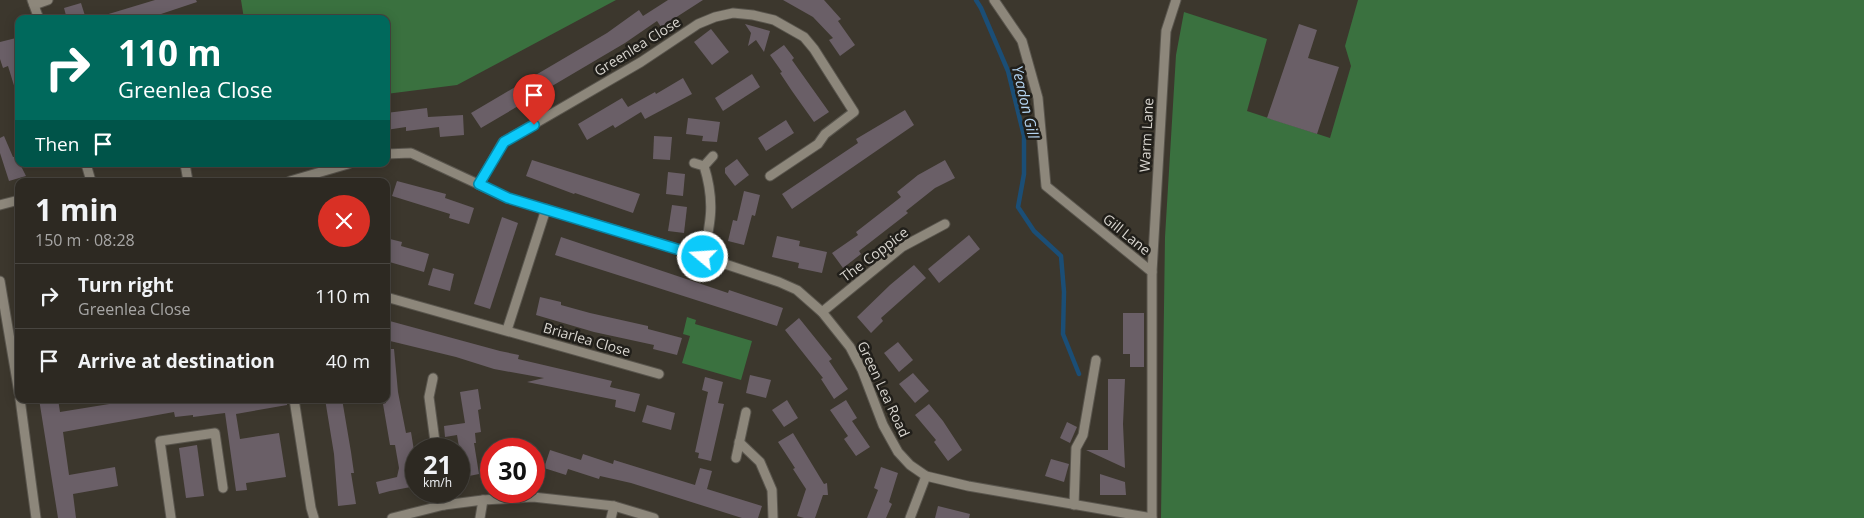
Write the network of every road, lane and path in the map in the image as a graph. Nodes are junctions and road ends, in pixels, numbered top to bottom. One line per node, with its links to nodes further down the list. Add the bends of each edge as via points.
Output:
1 (48, 0): 4 (street)
2 (994, 0): 19 (street, Gill Lane, via 1022,40 1038,98 1046,186)
3 (1176, 0): 19 (street, Warm Lane, via 1166,31)
4 (33, 2): 5 (street)
5 (38, 15)
6 (390, 154): 13 (street, Green Lea Road, via 412,153)
7 (713, 156): 9 (street)
8 (694, 163): 9 (street)
9 (704, 166): 18 (street, via 712,206)
10 (338, 167): 12 (street)
11 (770, 176): 13 (street, Greenlea Close, via 818,144 825,134 854,112 804,37 774,20 733,13 698,24 641,62 504,142)
12 (300, 178)
13 (479, 184): 16 (street, Green Lea Road, via 508,198)
14 (15, 201): 15 (street)
15 (0, 205)
16 (546, 209): 18 (street, Green Lea Road); 23 (street)
17 (945, 224): 22 (street, The Coppice, via 902,247)
18 (703, 257): 22 (street, Green Lea Road, via 797,290)
19 (1152, 272): 52 (street, Gill Lane)
20 (0, 281): 25 (street)
21 (390, 298): 23 (street, Briarlea Close)
22 (822, 312): 34 (street, Green Lea Road, via 850,347 898,452)
23 (507, 330): 26 (street, Briarlea Close)
24 (1096, 360): 41 (street, via 1082,435 1076,448)
25 (15, 369)
26 (659, 374)
27 (433, 378): 31 (street, via 429,397)
28 (21, 403): 43 (street)
29 (295, 403): 45 (street)
30 (746, 412): 32 (street)
31 (435, 438)
32 (739, 442): 33 (street); 50 (street, via 760,462 772,490)
33 (736, 458)
34 (926, 476): 36 (street, Green Lea Road); 51 (street)
35 (223, 488): 44 (street, via 215,433 160,441)
36 (994, 490): 41 (street, Gill Lane)
37 (545, 498): 42 (street)
38 (480, 500): 40 (street)
39 (482, 503): 47 (street)
40 (444, 505): 46 (street)
41 (1074, 505): 52 (street, Gill Lane)
42 (614, 506): 48 (street); 49 (street)
43 (36, 518)
44 (171, 518)
45 (314, 518)
46 (392, 518)
47 (480, 518)
48 (611, 518)
49 (654, 518)
50 (773, 518)
51 (910, 518)
52 (1152, 518)

